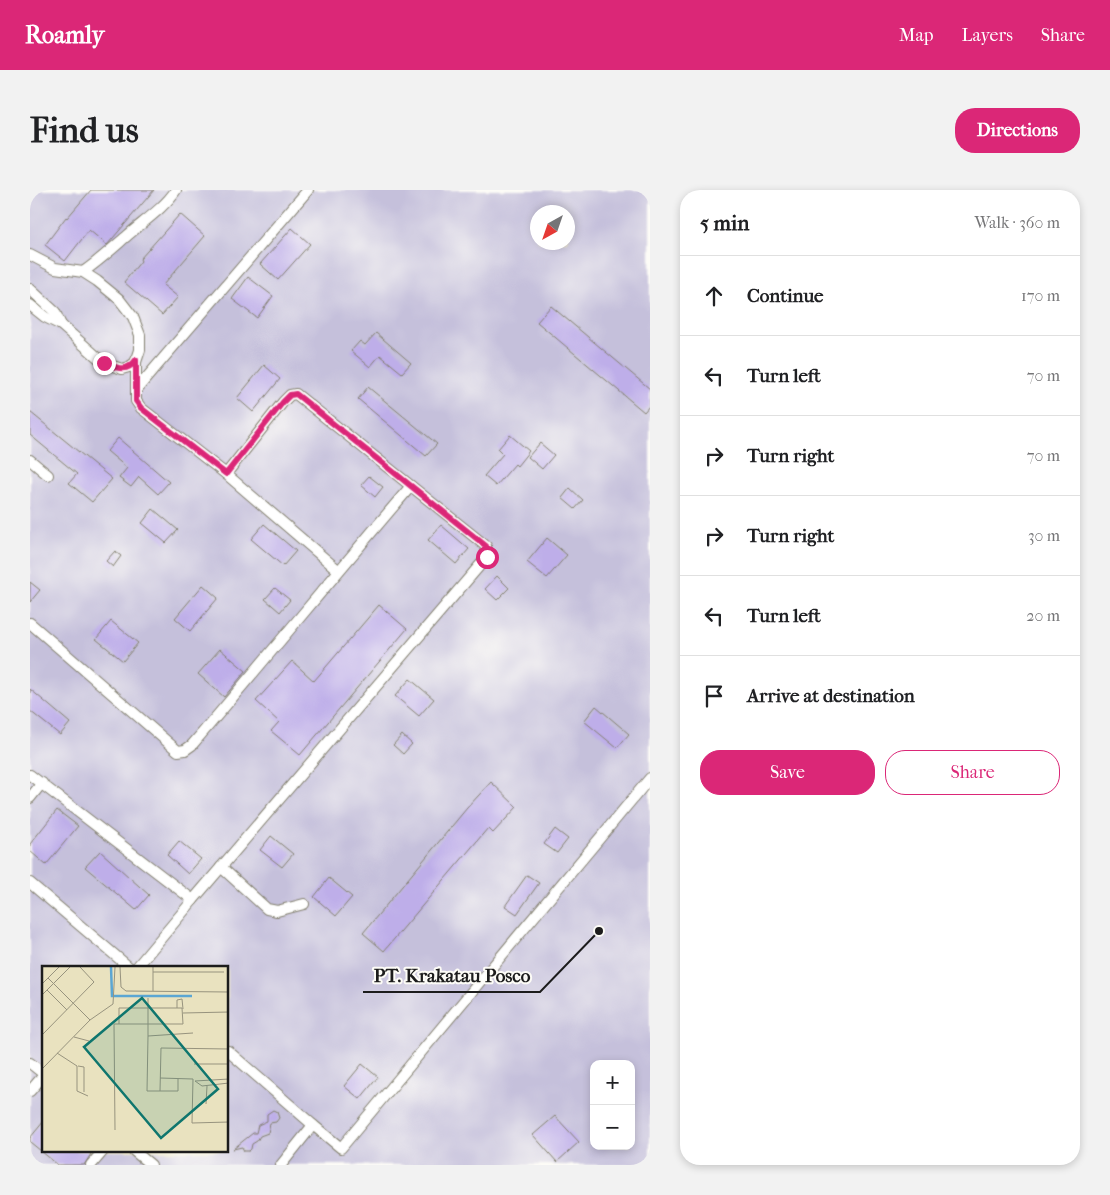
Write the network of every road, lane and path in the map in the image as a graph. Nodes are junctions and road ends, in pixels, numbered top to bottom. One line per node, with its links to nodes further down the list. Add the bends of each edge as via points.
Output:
1 (176, 190): 4 (lane, via 172,197)
2 (308, 190): 9 (lane)
3 (30, 254): 4 (lane, via 55,268)
4 (83, 272): 8 (lane, via 119,299 133,317 140,335)
5 (30, 289): 7 (lane, via 55,312)
6 (30, 305): 7 (lane)
7 (60, 326): 8 (lane, via 104,363 122,369)
8 (136, 360): 9 (lane)
9 (136, 390): 11 (lane, via 136,401 141,408)
10 (30, 460): 12 (lane)
11 (226, 474): 13 (lane, via 283,402 296,394); 14 (lane)
12 (48, 475)
13 (411, 486): 14 (lane); 20 (lane, via 486,546 487,557)
14 (338, 570): 15 (lane, via 252,676 186,750 178,751)
15 (30, 623)
16 (30, 775): 18 (lane)
17 (650, 778): 31 (lane, via 341,1148)
18 (42, 783): 19 (lane); 22 (lane)
19 (30, 798)
20 (221, 867): 22 (lane); 23 (lane, via 267,909 277,911)
21 (30, 883): 24 (lane)
22 (193, 900): 25 (lane)
23 (304, 904)
24 (128, 966)
25 (138, 966)
26 (229, 1053): 31 (lane)
27 (30, 1063): 28 (lane)
28 (42, 1073)
29 (42, 1077): 30 (lane)
30 (30, 1091)
31 (313, 1125): 36 (lane)
32 (102, 1152): 34 (lane)
33 (135, 1152): 35 (lane)
34 (91, 1165)
35 (150, 1165)
36 (281, 1165)

